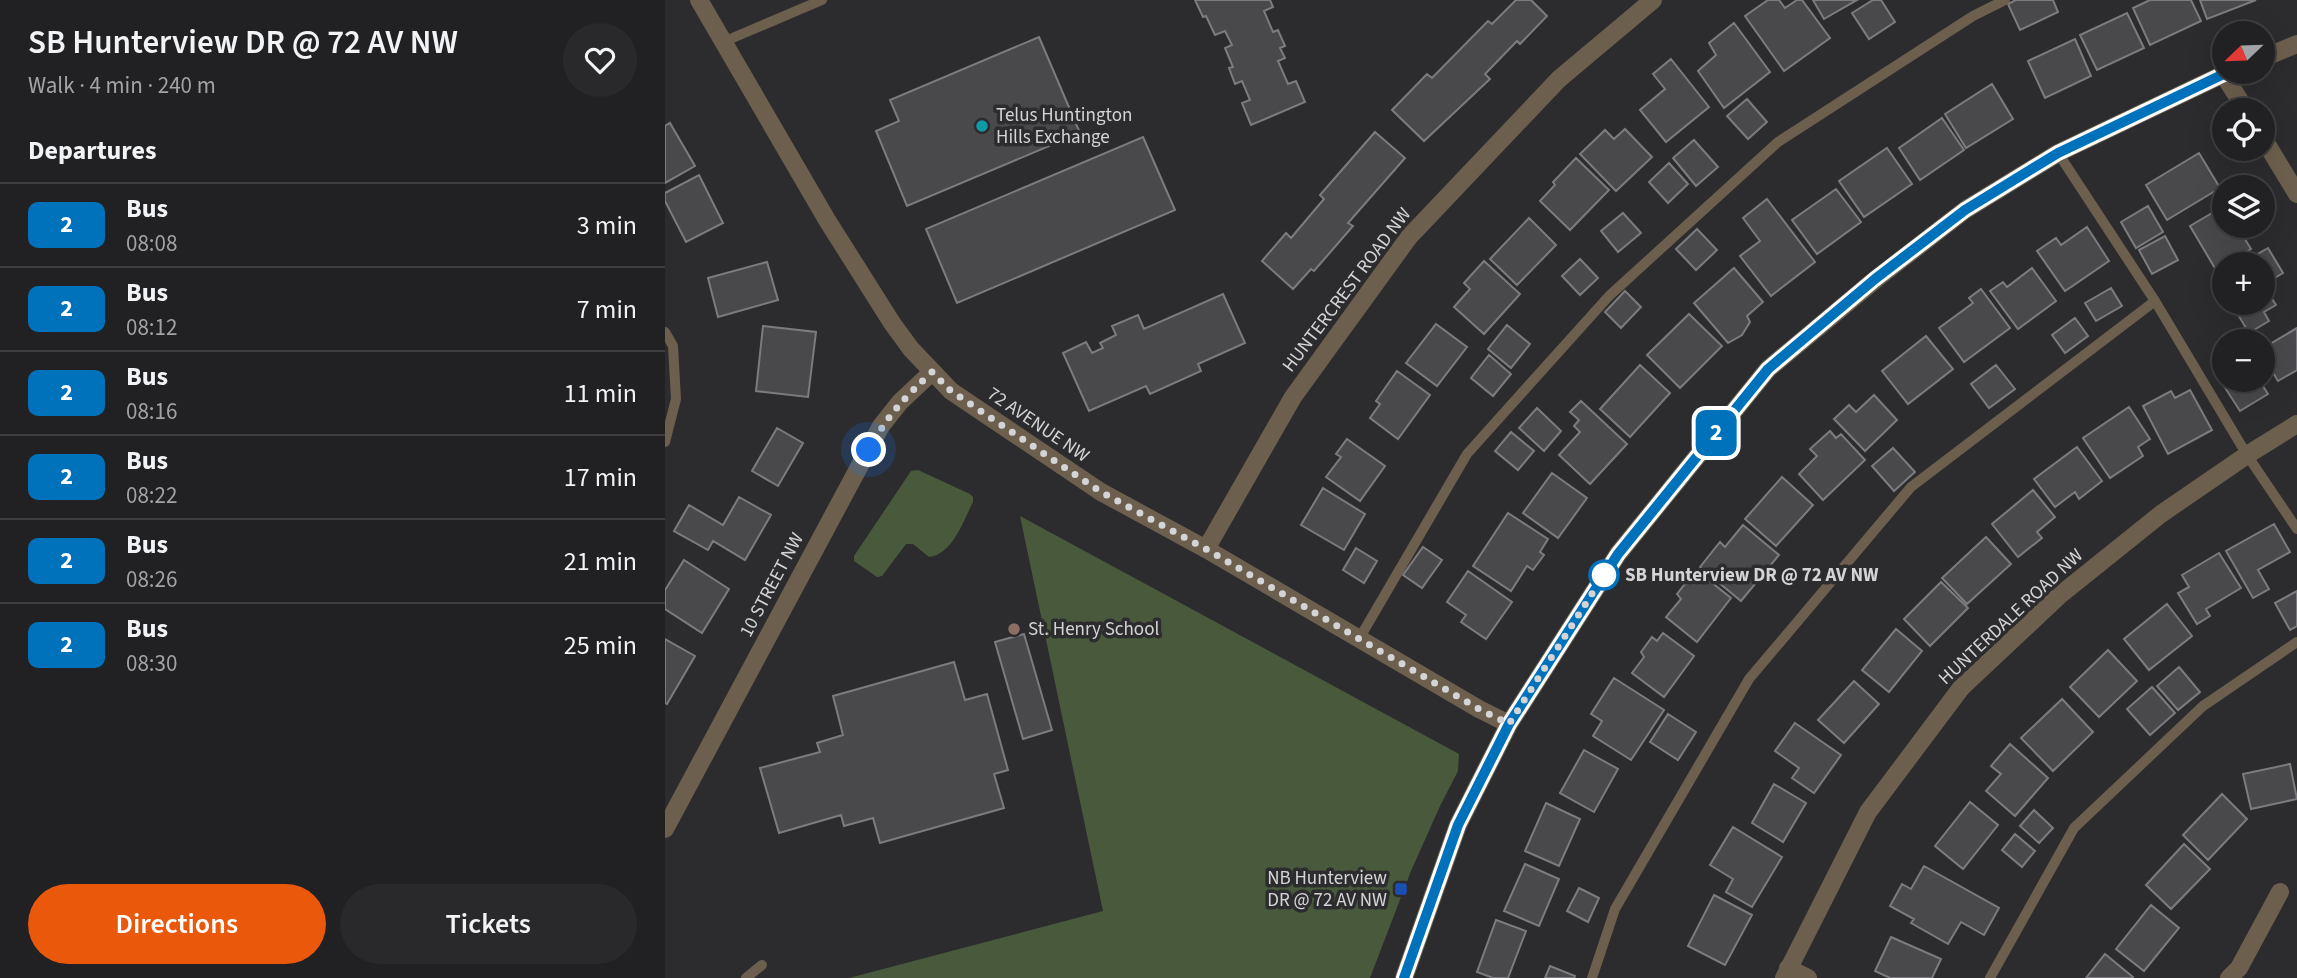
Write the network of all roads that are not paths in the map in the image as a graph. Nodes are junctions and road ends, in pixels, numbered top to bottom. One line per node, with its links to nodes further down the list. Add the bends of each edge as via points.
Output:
1 (699, 0): 5 (street, 72 AVENUE NW)
2 (822, 0): 5 (lane)
3 (1653, 0): 19 (street, HUNTERCREST ROAD NW, via 1559,79 1409,237 1293,397)
4 (2005, 0): 20 (lane, via 1979,12 1778,142 1609,296 1467,454)
5 (723, 42): 14 (street, 72 AVENUE NW, via 892,323)
6 (2297, 44): 7 (street)
7 (2275, 53)
8 (2212, 80): 9 (street)
9 (2058, 153): 12 (lane); 22 (street, via 1965,210 1768,369 1618,554)
10 (2275, 158): 11 (street)
11 (2297, 194)
12 (2155, 301): 17 (lane); 29 (lane, via 1911,487 1749,679 1615,909)
13 (665, 331): 16 (lane, via 673,346 676,399)
14 (932, 372): 19 (street, 72 AVENUE NW, via 951,391 1101,492); 23 (street, 10 STREET NW, via 881,426)
15 (2297, 424): 17 (street, HUNTERDALE ROAD NW)
16 (665, 442)
17 (2247, 455): 18 (lane); 26 (street, HUNTERDALE ROAD NW, via 2161,514 2060,595 1961,688 1868,812)
18 (2297, 529)
19 (1206, 549): 20 (street, 72 AVENUE NW)
20 (1359, 639): 22 (street, 72 AVENUE NW)
21 (2297, 642): 31 (lane, via 2203,706 2074,828)
22 (1509, 724): 28 (street, via 1458,825)
23 (665, 829)
24 (2280, 892): 32 (street, via 2239,968)
25 (762, 965): 27 (lane)
26 (1786, 973): 30 (street)
27 (746, 978)
28 (1404, 978)
29 (1593, 978)
30 (1808, 978)
31 (1990, 978)
32 (2229, 978)

